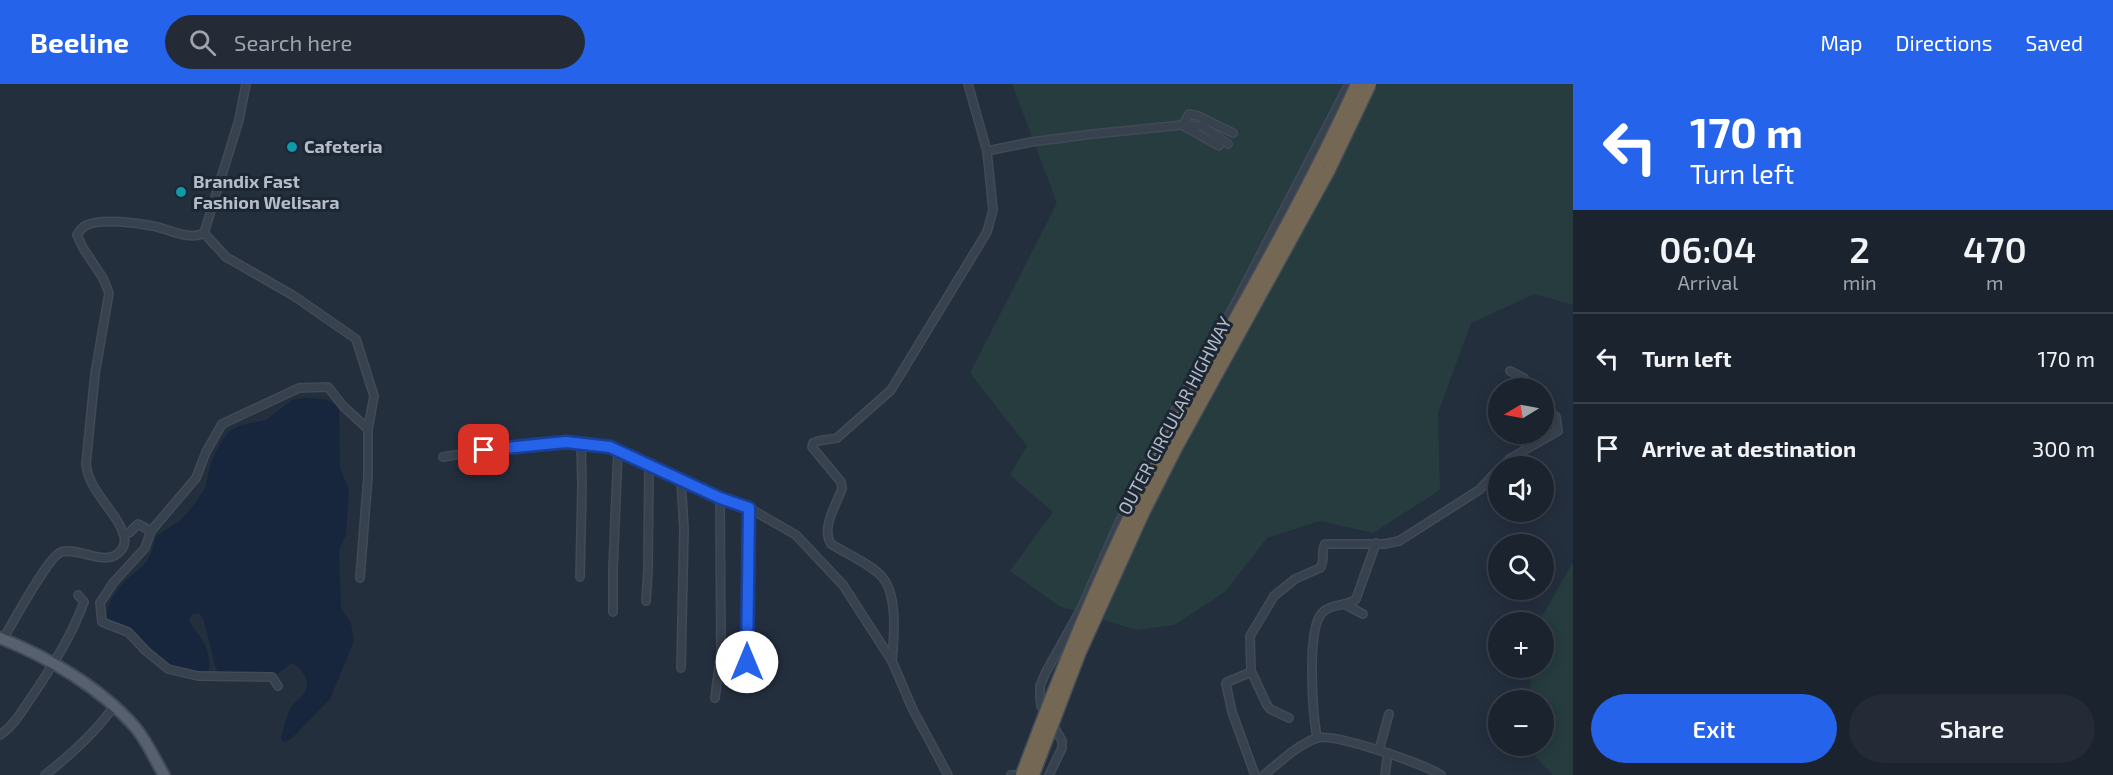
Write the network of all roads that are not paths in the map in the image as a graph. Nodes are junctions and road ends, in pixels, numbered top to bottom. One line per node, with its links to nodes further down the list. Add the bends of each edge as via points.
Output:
1 (246, 84): 11 (street, via 239,120)
2 (968, 84): 10 (street)
3 (1349, 84): 59 (street, via 1172,416 1081,609 1046,672 1040,687 1041,706 1062,741)
4 (1357, 84): 56 (highway, OUTER CIRCULAR HIGHWAY, bridge, via 1317,170 1158,460 1080,628)
5 (1370, 84): 58 (highway, OUTER CIRCULAR HIGHWAY, bridge, via 1323,180 1144,511 1079,654)
6 (1183, 125): 7 (street, via 1189,114); 8 (street, via 1202,126); 9 (street); 10 (street, via 1083,135)
7 (1233, 133)
8 (1228, 144)
9 (1219, 146)
10 (987, 151): 38 (street, via 993,210 987,232 891,390 837,438 819,440 812,447 841,482 827,537 831,544 876,571 888,588 895,628)
11 (204, 233): 15 (street, via 226,258 294,296 356,339 374,396); 28 (street, via 192,237 153,226 114,222 88,224 77,235 109,293 95,374 87,476)
12 (1510, 371): 13 (street)
13 (1524, 378)
14 (1554, 415): 16 (street, via 1558,431)
15 (368, 429): 27 (street, via 328,387 299,388 253,409 222,424 196,478); 31 (street)
16 (1554, 433)
17 (581, 444): 19 (street); 21 (street, via 506,447); 30 (street)
18 (1535, 444): 20 (street)
19 (618, 450): 22 (street); 35 (street)
20 (1514, 456)
21 (443, 457)
22 (650, 465): 23 (street); 33 (street)
23 (681, 480): 25 (street); 40 (street)
24 (1488, 481): 29 (street, via 1399,541)
25 (720, 498): 26 (street); 44 (street, via 721,652)
26 (749, 508): 38 (street, via 796,535 843,585); 42 (street)
27 (150, 531): 28 (street, via 138,524 129,533); 43 (street, via 145,548 100,603 102,622 128,632 168,669 198,676 272,677)
28 (123, 533): 37 (street, via 124,546 113,557 71,551 56,555)
29 (1376, 543): 34 (street, via 1359,593 1353,602); 41 (street, via 1325,544 1323,565 1295,579 1274,596 1252,631)
30 (580, 577)
31 (360, 578)
32 (78, 595): 39 (street, via 84,602)
33 (646, 600)
34 (1344, 604): 36 (street); 49 (street, via 1322,612 1316,622 1312,692)
35 (613, 612)
36 (1363, 614)
37 (1, 639): 39 (main road)
38 (892, 661): 54 (street)
39 (53, 664): 45 (main road); 48 (street, via 11,727)
40 (681, 668)
41 (1251, 670): 47 (street, via 1270,709); 60 (street, via 1226,684)
42 (747, 685)
43 (278, 686)
44 (715, 698)
45 (114, 706): 52 (street); 53 (main road, via 137,729)
46 (1389, 714): 50 (street)
47 (1289, 718)
48 (0, 735)
49 (1317, 738): 50 (street); 61 (street)
50 (1379, 750): 51 (street)
51 (1388, 753): 62 (street); 63 (street)
52 (45, 775)
53 (164, 775)
54 (948, 775)
55 (1011, 775): 57 (street)
56 (1023, 775)
57 (1028, 775)
58 (1033, 775)
59 (1049, 775)
60 (1255, 775)
61 (1264, 775)
62 (1385, 775)
63 (1441, 775)

